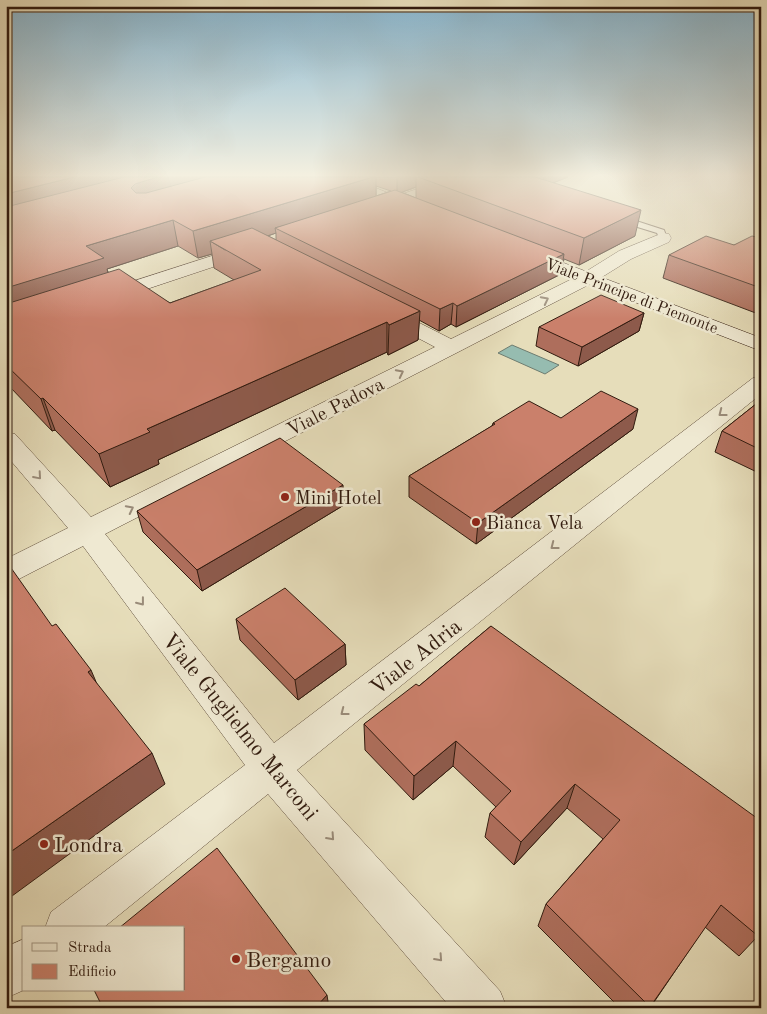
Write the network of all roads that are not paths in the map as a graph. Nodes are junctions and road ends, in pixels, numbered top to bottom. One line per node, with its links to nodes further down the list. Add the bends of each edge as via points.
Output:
1 (638, 224): 2 (lane, via 661,232)
2 (663, 238): 5 (street, Viale Padova, via 625,255)
3 (263, 247): 6 (street)
4 (513, 248): 5 (street, Viale Principe di Piemonte)
5 (588, 278): 8 (street, Viale Principe di Piemonte); 9 (street, Viale Padova, one-way to 5)
6 (89, 302)
7 (372, 306): 9 (street)
8 (761, 345)
9 (451, 348): 12 (street, Viale Padova, one-way to 9)
10 (761, 383): 14 (street, Viale Adria, one-way to 14)
11 (6, 439): 12 (street, Viale Guglielmo Marconi, one-way to 12)
12 (86, 531): 13 (street, Viale Padova); 14 (street, Viale Guglielmo Marconi, one-way to 14)
13 (6, 572)
14 (271, 769): 15 (street, Viale Adria); 18 (street, Viale Guglielmo Marconi, one-way to 18)
15 (71, 926)
16 (22, 963): 17 (street)
17 (6, 975)
18 (483, 1008)

